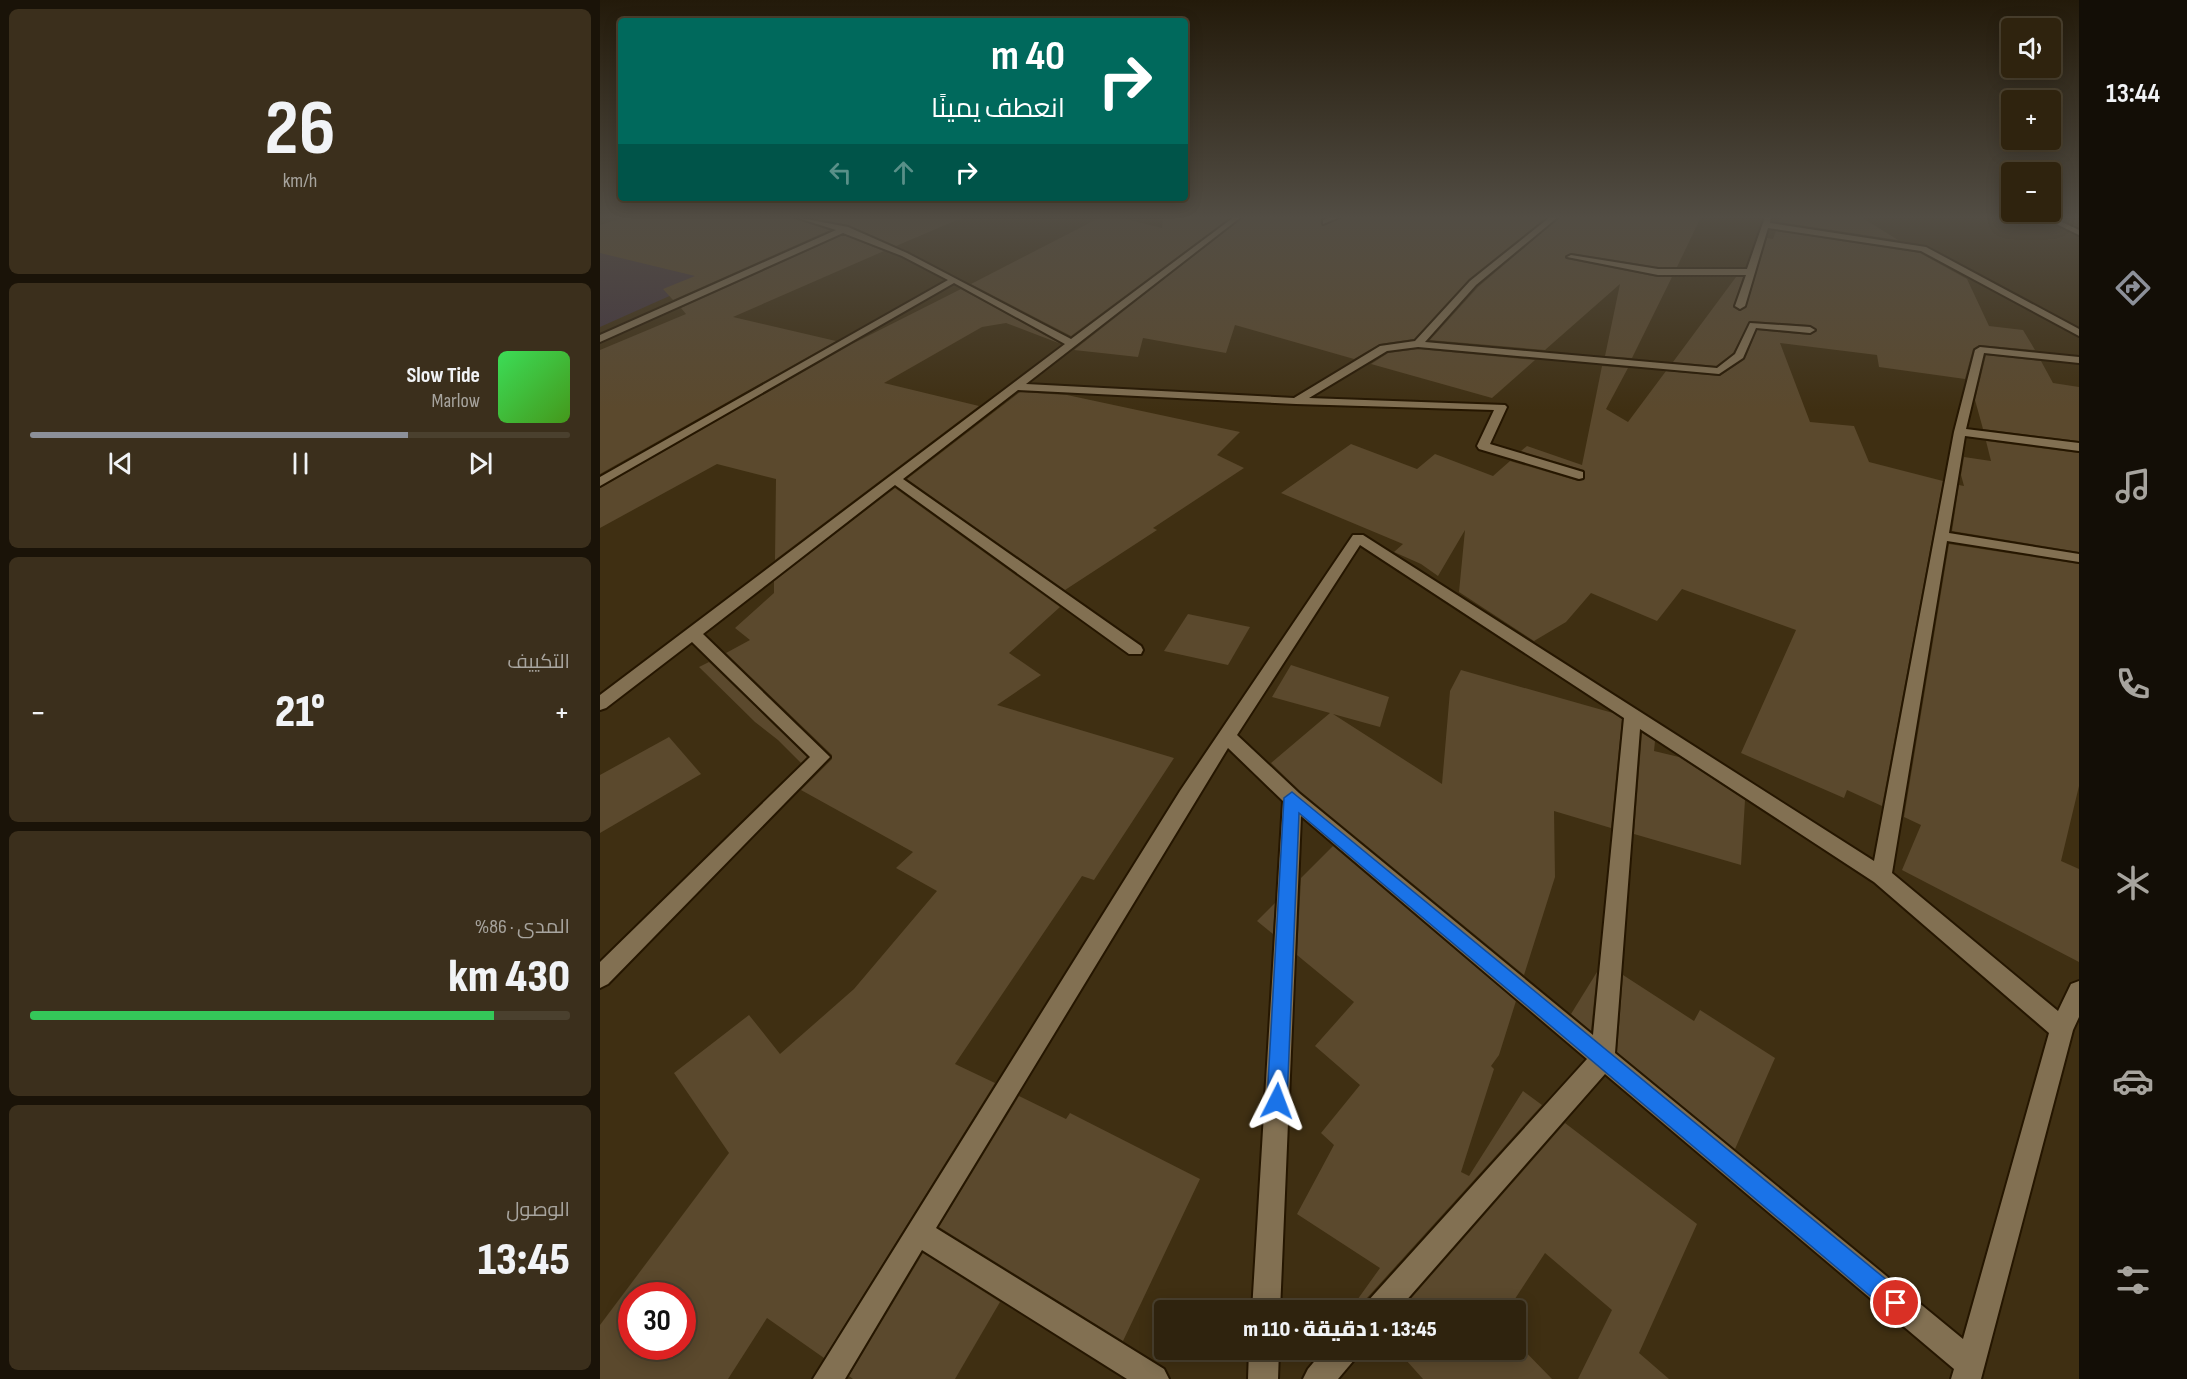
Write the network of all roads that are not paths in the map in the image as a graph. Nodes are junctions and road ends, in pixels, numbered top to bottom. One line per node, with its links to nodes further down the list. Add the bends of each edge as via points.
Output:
1 (728, 281): 10 (street)
2 (952, 281): 11 (street); 20 (street)
3 (1153, 281): 11 (street)
4 (1475, 281): 12 (street)
5 (1747, 281): 7 (street)
6 (1983, 281): 9 (street)
7 (1740, 306)
8 (1810, 330): 12 (street, via 1753,325 1739,356 1719,371)
9 (2079, 333)
10 (600, 339)
11 (1072, 344): 14 (street)
12 (1419, 344): 15 (street, via 1384,348)
13 (2079, 360): 16 (street, via 1980,350)
14 (1017, 387): 15 (street); 19 (street)
15 (1296, 401): 18 (street, via 1501,407 1483,446)
16 (1960, 432): 17 (street); 21 (street)
17 (2079, 447)
18 (1579, 475)
19 (895, 479): 23 (street); 24 (street)
20 (600, 482)
21 (1941, 536): 22 (street); 29 (street)
22 (2079, 558)
23 (693, 633): 25 (street); 30 (street, via 821,758)
24 (1135, 650)
25 (600, 704)
26 (1633, 715): 27 (street, via 1359,538); 29 (street); 33 (street)
27 (1227, 736): 28 (street); 34 (street, via 1186,796)
28 (1292, 798): 33 (street); 35 (street)
29 (1881, 876): 32 (street)
30 (600, 977)
31 (2079, 992): 32 (street)
32 (2062, 1029): 39 (street)
33 (1603, 1058): 36 (street); 39 (street)
34 (918, 1232): 40 (street); 41 (street)
35 (1267, 1300)
36 (1388, 1300)
37 (1264, 1360): 42 (street)
38 (1335, 1360): 43 (street)
39 (1968, 1372)
40 (828, 1379)
41 (1154, 1379)
42 (1263, 1379)
43 (1318, 1379)

